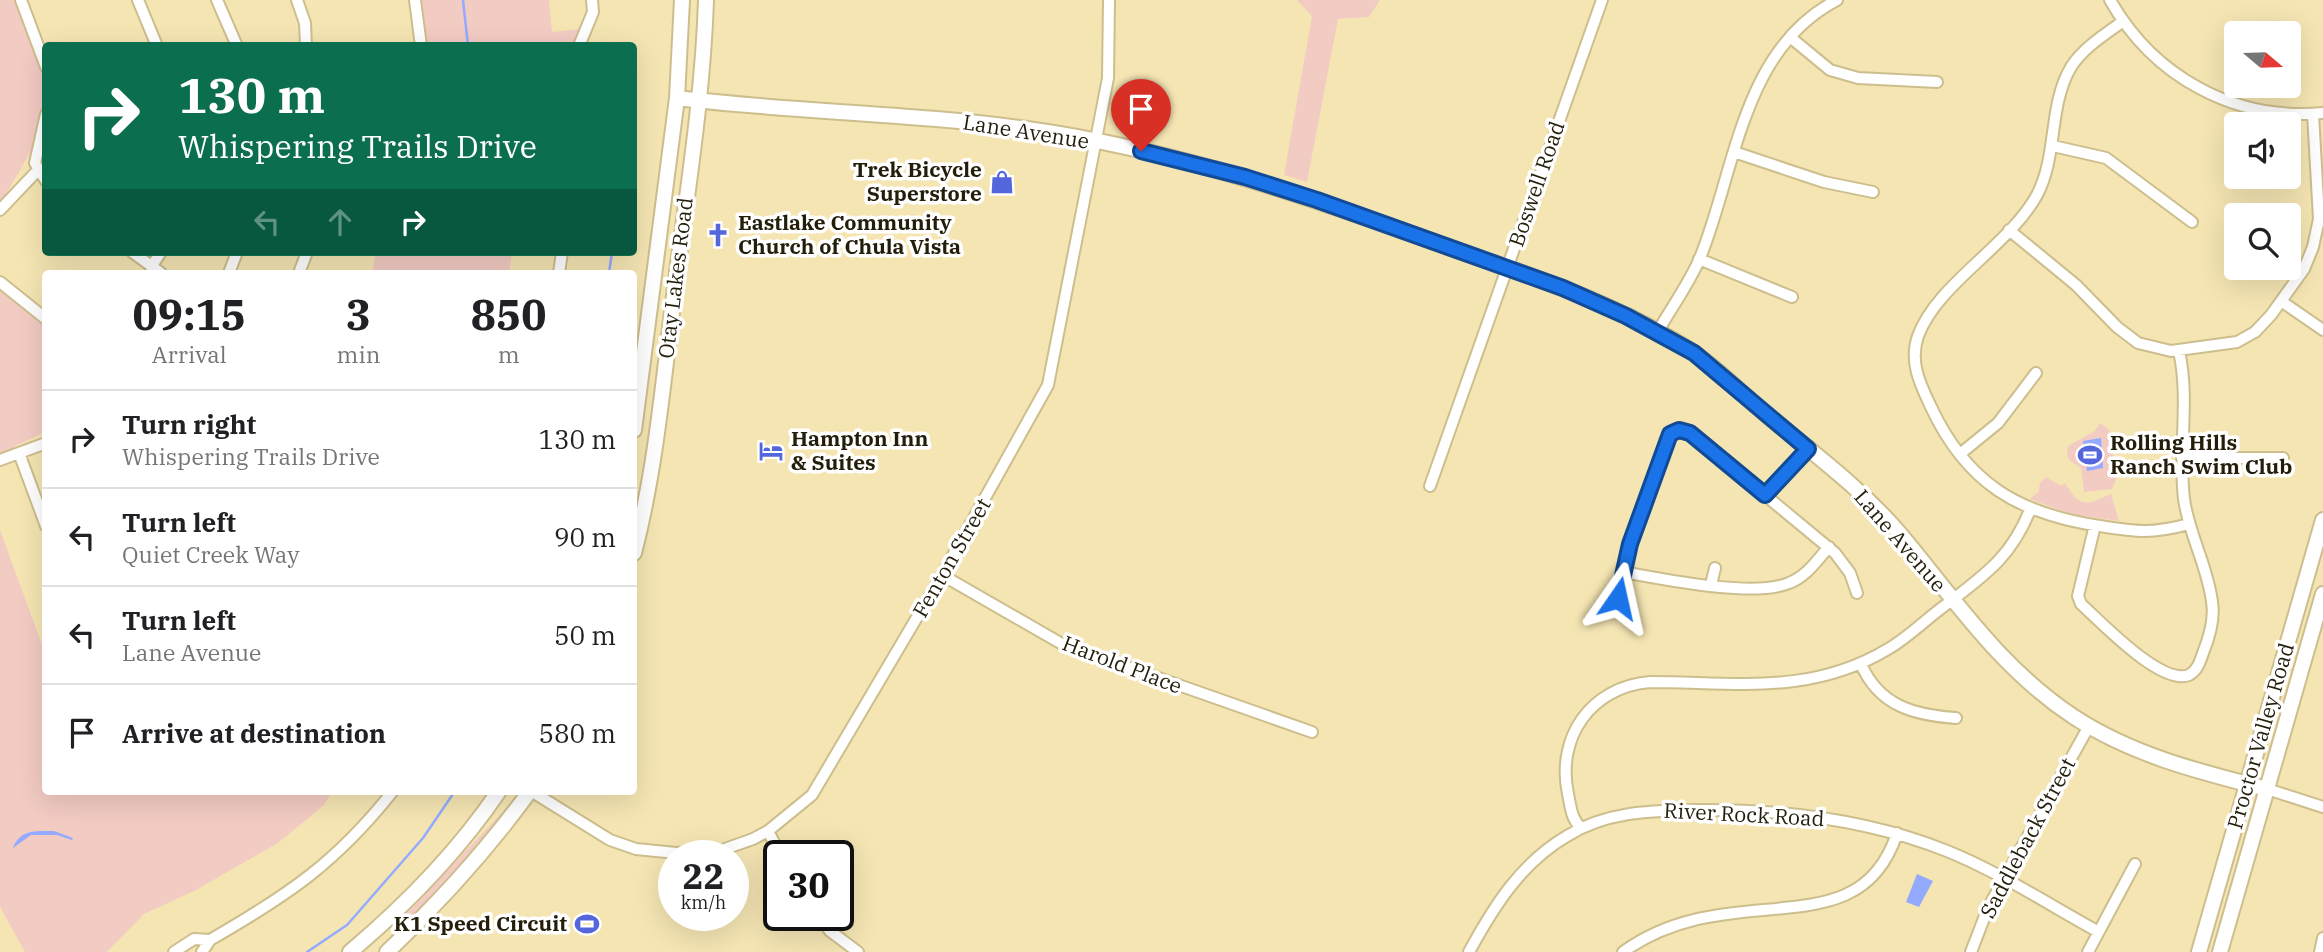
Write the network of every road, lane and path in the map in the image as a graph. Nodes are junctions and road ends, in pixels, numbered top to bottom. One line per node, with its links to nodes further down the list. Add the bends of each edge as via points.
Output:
1 (21, 0): 20 (street)
2 (138, 0): 15 (street)
3 (217, 0): 16 (street)
4 (297, 0): 17 (street)
5 (415, 0): 18 (street)
6 (592, 0): 19 (street, via 593,12)
7 (682, 0): 22 (main road, Otay Lakes Road)
8 (706, 0): 23 (main road, Otay Lakes Road)
9 (1109, 0): 26 (street, Fenton Street, via 1108,78)
10 (1602, 0): 38 (street, Boswell Road)
11 (1837, 0): 14 (street)
12 (2110, 0): 13 (street)
13 (2122, 22): 24 (street, via 2151,55 2230,104 2268,112); 27 (street, via 2071,67 2056,113)
14 (1790, 37): 21 (street, via 1830,70 1858,78); 28 (street, via 1762,76)
15 (156, 42)
16 (235, 42)
17 (306, 42)
18 (420, 42)
19 (581, 42)
20 (42, 56)
21 (1937, 82)
22 (677, 98): 23 (main road, Lane Avenue); 48 (main road, Otay Lakes Road)
23 (699, 101): 26 (main road, Lane Avenue, via 957,121); 63 (main road, Otay Lakes Road, via 653,457)
24 (2318, 114): 33 (street)
25 (42, 130): 29 (street, via 34,163)
26 (1097, 142): 38 (main road, Lane Avenue, via 1258,181); 67 (street, Fenton Street, via 1048,385)
27 (2053, 146): 34 (street, via 2106,158); 35 (street, via 2038,194)
28 (1734, 152): 31 (street, via 1824,182); 37 (street)
29 (37, 171): 30 (street); 32 (street)
30 (42, 177)
31 (1873, 192)
32 (0, 210)
33 (2321, 219): 42 (street, via 2304,269)
34 (2192, 222)
35 (2009, 230): 46 (street, via 2076,285 2131,339 2154,349); 52 (street, via 1935,308 1916,344 1918,377 1936,418)
36 (137, 256): 39 (street)
37 (1699, 259): 41 (street); 45 (street)
38 (1508, 268): 45 (main road, Lane Avenue); 56 (street, Boswell Road)
39 (156, 270)
40 (0, 282): 43 (street)
41 (1792, 298)
42 (2281, 301): 44 (street); 46 (street, via 2255,331 2236,342)
43 (42, 316)
44 (2323, 330)
45 (1657, 332): 50 (main road, Lane Avenue, via 1694,353)
46 (2179, 351): 53 (street)
47 (2036, 373): 52 (street, via 1998,423)
48 (637, 407)
49 (42, 444): 51 (street)
50 (1808, 449): 57 (street); 72 (main road, Lane Avenue, via 1898,532)
51 (19, 453): 55 (street); 59 (street)
52 (1960, 454): 58 (street, via 1986,481)
53 (2182, 458): 54 (street); 61 (street)
54 (2283, 458)
55 (0, 460)
56 (1430, 486)
57 (1765, 495): 64 (street); 66 (street, via 1679,430 1665,439)
58 (2030, 510): 62 (street); 72 (street, via 2006,556)
59 (42, 515)
60 (2323, 520): 77 (main road, Proctor Valley Road)
61 (2189, 524): 62 (street, via 2147,533); 62 (street, via 2210,588 2213,615 2198,667 2181,676 2125,645 2081,604 2078,596)
62 (2095, 525)
63 (637, 541)
64 (1829, 547): 68 (street, via 1804,574 1781,586); 69 (street, via 1846,566)
65 (1715, 568): 68 (street)
66 (1623, 572): 68 (street); 71 (street)
67 (942, 575): 76 (street, Harold Place, via 1062,644); 85 (street, Fenton Street, via 811,795)
68 (1711, 585)
69 (1857, 593)
70 (2323, 594): 78 (main road, Proctor Valley Road)
71 (1618, 598)
72 (1952, 600): 73 (street, via 1890,649); 75 (main road, Lane Avenue, via 2019,675)
73 (1861, 664): 74 (street, via 1876,689 1899,707); 84 (street, via 1787,684 1650,682 1612,692 1580,720 1566,753 1571,810)
74 (1956, 718)
75 (2089, 726): 77 (main road, Lane Avenue, via 2140,752); 89 (street, Saddleback Street)
76 (1312, 732)
77 (2248, 785): 78 (main road, Lane Avenue); 105 (main road, Proctor Valley Road)
78 (2267, 789): 83 (street); 106 (main road, Proctor Valley Road)
79 (390, 795): 95 (street, via 356,836 309,878)
80 (496, 795): 98 (main road, via 474,828 405,906)
81 (527, 795): 99 (main road, via 490,846)
82 (536, 795): 85 (street, Fenton Street, via 603,836 650,852 719,851)
83 (2323, 807)
84 (1581, 828): 86 (street, River Rock Road, via 1645,810 1723,810 1822,816); 101 (street, River Rock Road, via 1517,877)
85 (768, 831): 87 (street)
86 (1897, 833): 89 (street, River Rock Road, via 1948,851); 90 (street)
87 (773, 840)
88 (2135, 864): 93 (street)
89 (2004, 879): 93 (street, River Rock Road); 103 (street, Saddleback Street)
90 (1882, 886)
91 (1705, 930): 102 (street, via 1664,933)
92 (830, 931): 100 (street)
93 (2097, 931): 104 (street)
94 (2323, 938): 107 (street)
95 (210, 940): 96 (street, via 194,939); 97 (street)
96 (174, 952)
97 (202, 952)
98 (350, 952)
99 (387, 952)
100 (858, 952)
101 (1469, 952)
102 (1623, 952)
103 (1971, 952)
104 (2088, 952)
105 (2199, 952)
106 (2220, 952)
107 (2320, 952)

